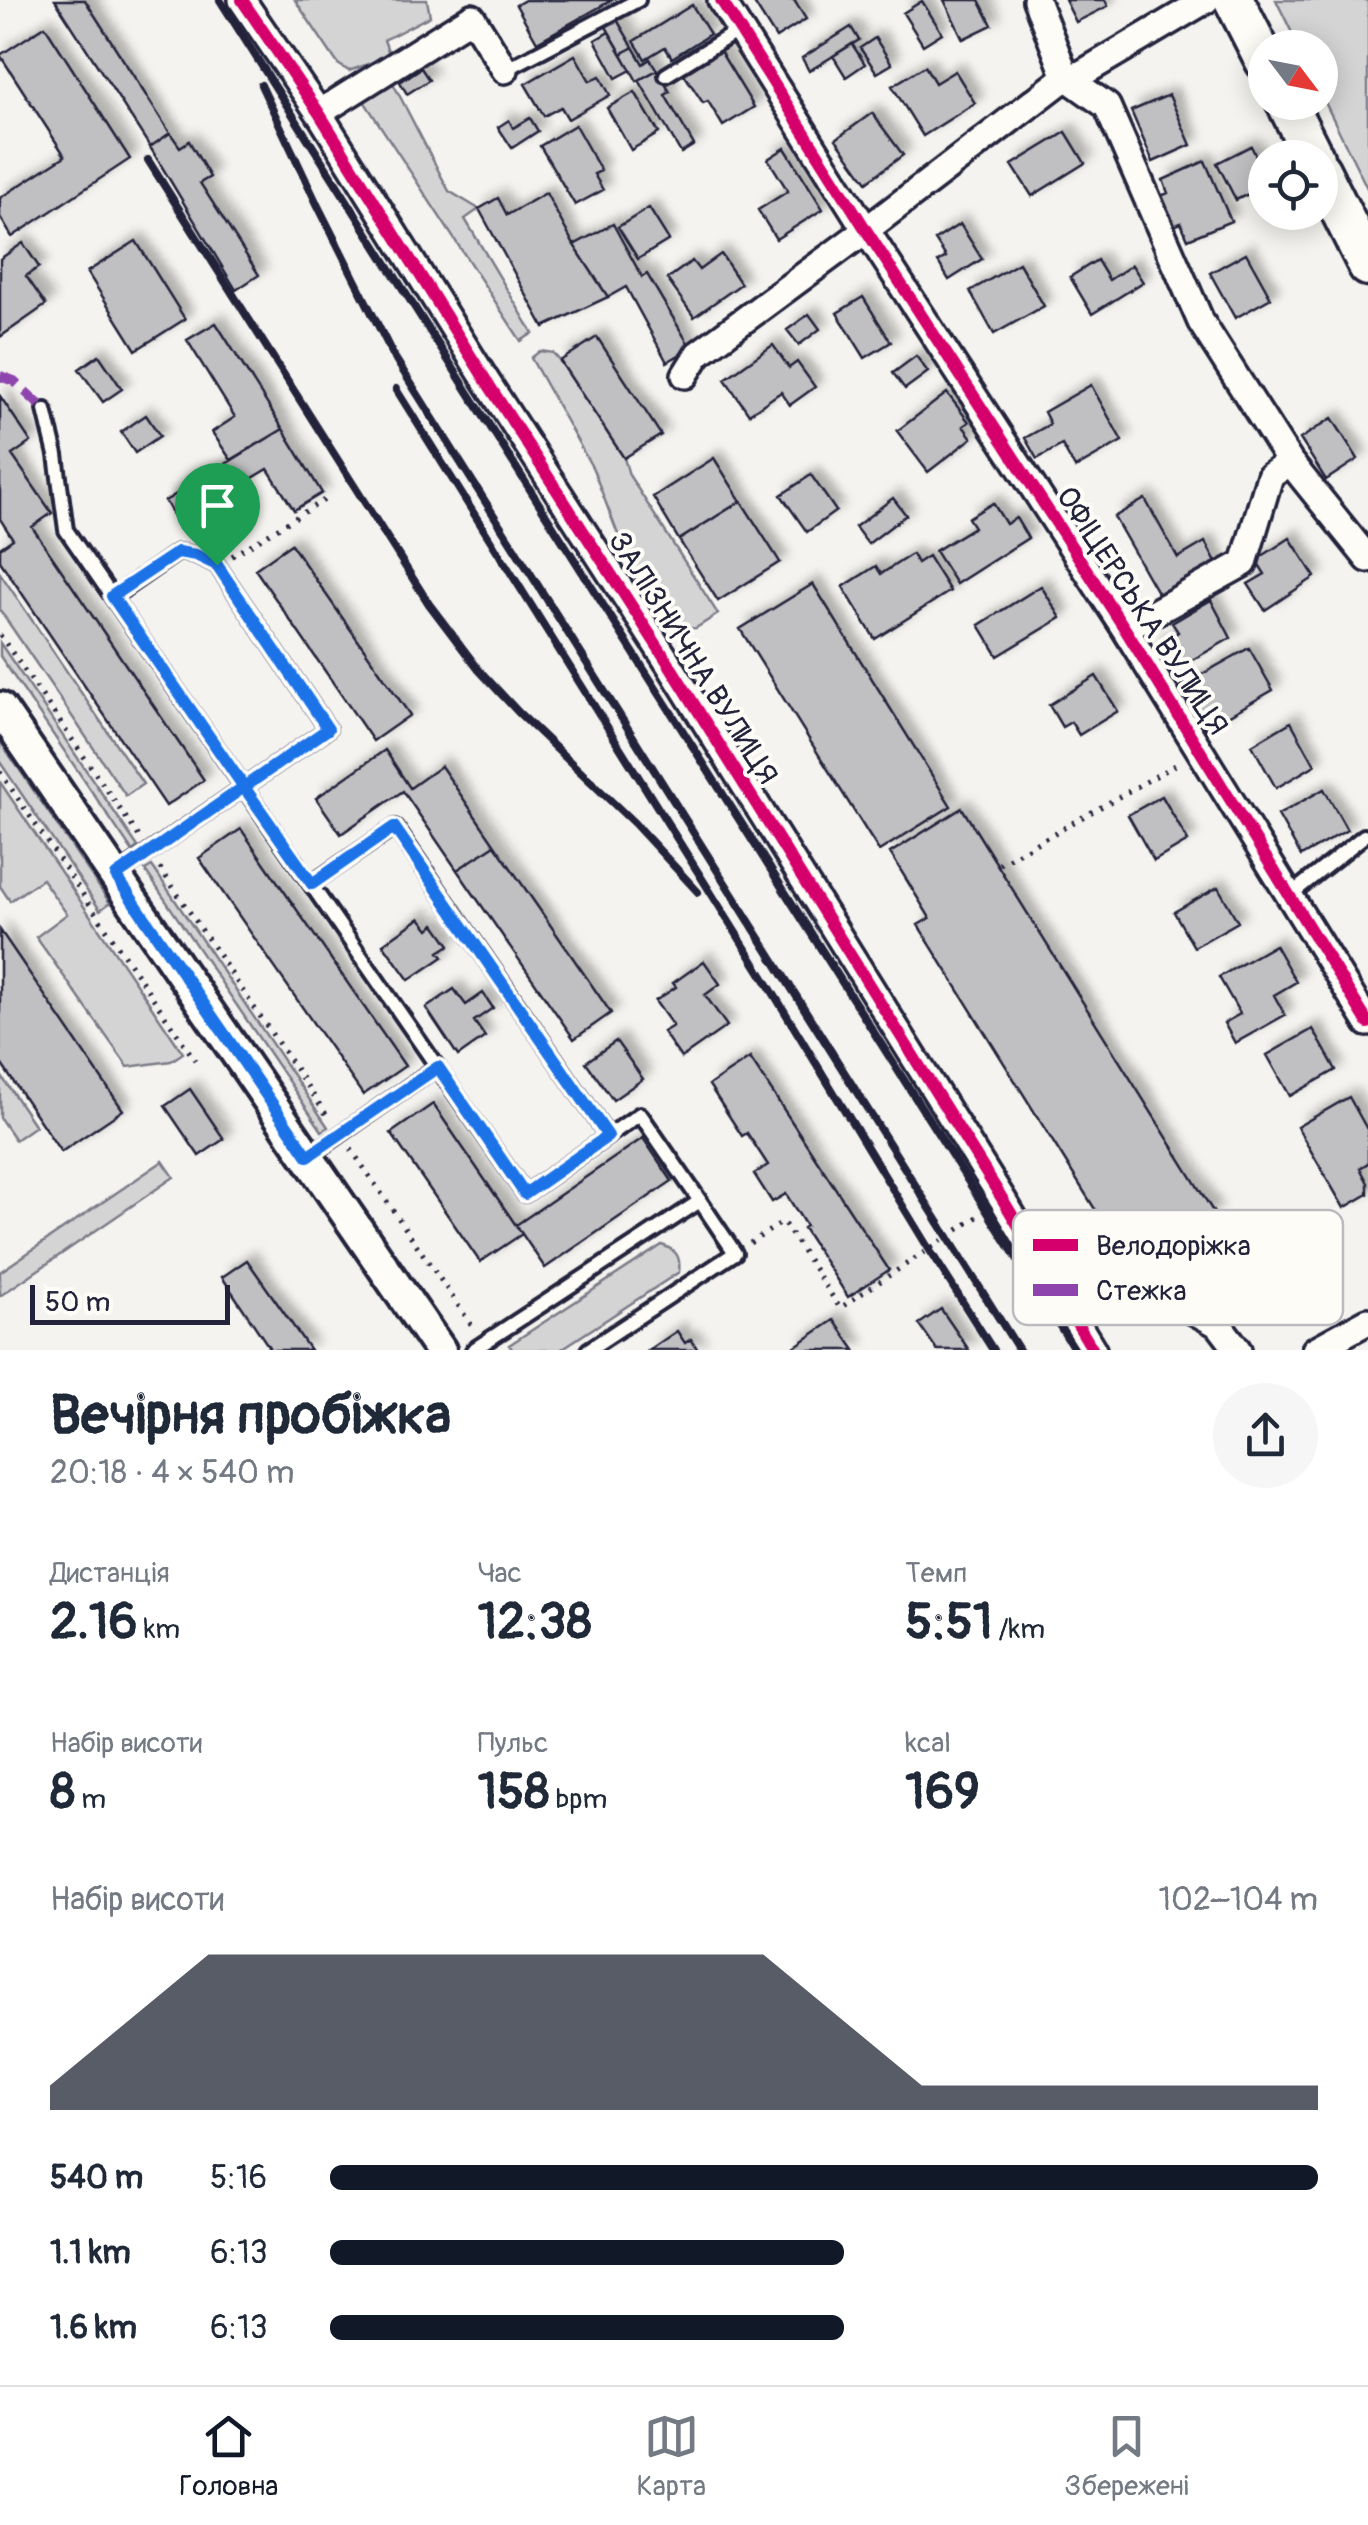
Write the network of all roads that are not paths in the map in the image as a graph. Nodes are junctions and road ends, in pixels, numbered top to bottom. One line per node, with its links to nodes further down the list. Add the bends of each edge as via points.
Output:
1 (242, 0): 12 (street, ЗАЛІЗНИЧНА ВУЛИЦЯ)
2 (638, 0): 9 (lane)
3 (721, 0): 7 (street, ОФІЦЕРСЬКА ВУЛИЦЯ)
4 (1036, 0): 11 (street)
5 (1206, 0): 11 (street)
6 (1234, 0): 8 (main road)
7 (739, 30): 10 (lane); 14 (street, ОФІЦЕРСЬКА ВУЛИЦЯ)
8 (1249, 30)
9 (505, 70): 12 (street, via 472,18)
10 (666, 75)
11 (1066, 78): 14 (street); 18 (street, via 1107,106 1201,322)
12 (319, 113): 33 (street, ЗАЛІЗНИЧНА ВУЛИЦЯ)
13 (1338, 206): 15 (main road)
14 (866, 230): 16 (street, via 698,354); 21 (street, ОФІЦЕРСЬКА ВУЛИЦЯ)
15 (1368, 266)
16 (685, 375)
17 (45, 410): 20 (lane, via 66,530)
18 (1290, 462): 19 (street); 21 (street, ОФІЦЕРСЬКА ВУЛИЦЯ, via 1270,476 1244,563)
19 (1368, 558)
20 (112, 596): 23 (lane); 23 (lane, via 178,552 217,565 328,729)
21 (1125, 629): 27 (street, ОФІЦЕРСЬКА ВУЛИЦЯ)
22 (0, 708): 25 (street)
23 (244, 787): 25 (lane); 26 (lane)
24 (1364, 836): 27 (lane)
25 (116, 876): 31 (street)
26 (312, 884): 29 (lane); 30 (lane, via 394,827)
27 (1290, 895): 28 (street, ОФІЦЕРСЬКА ВУЛИЦЯ)
28 (1368, 1023)
29 (438, 1067): 30 (lane, via 525,1194); 31 (lane)
30 (608, 1136): 32 (lane, via 640,1114)
31 (308, 1156): 37 (street)
32 (700, 1201): 38 (lane); 39 (lane, via 735,1253)
33 (1013, 1217)
34 (1368, 1321): 42 (street)
35 (1078, 1325): 40 (street, ЗАЛІЗНИЧНА ВУЛИЦЯ)
36 (1219, 1325): 41 (street)
37 (440, 1350)
38 (474, 1350)
39 (588, 1350)
40 (1093, 1350)
41 (1238, 1350)
42 (1315, 1350)

